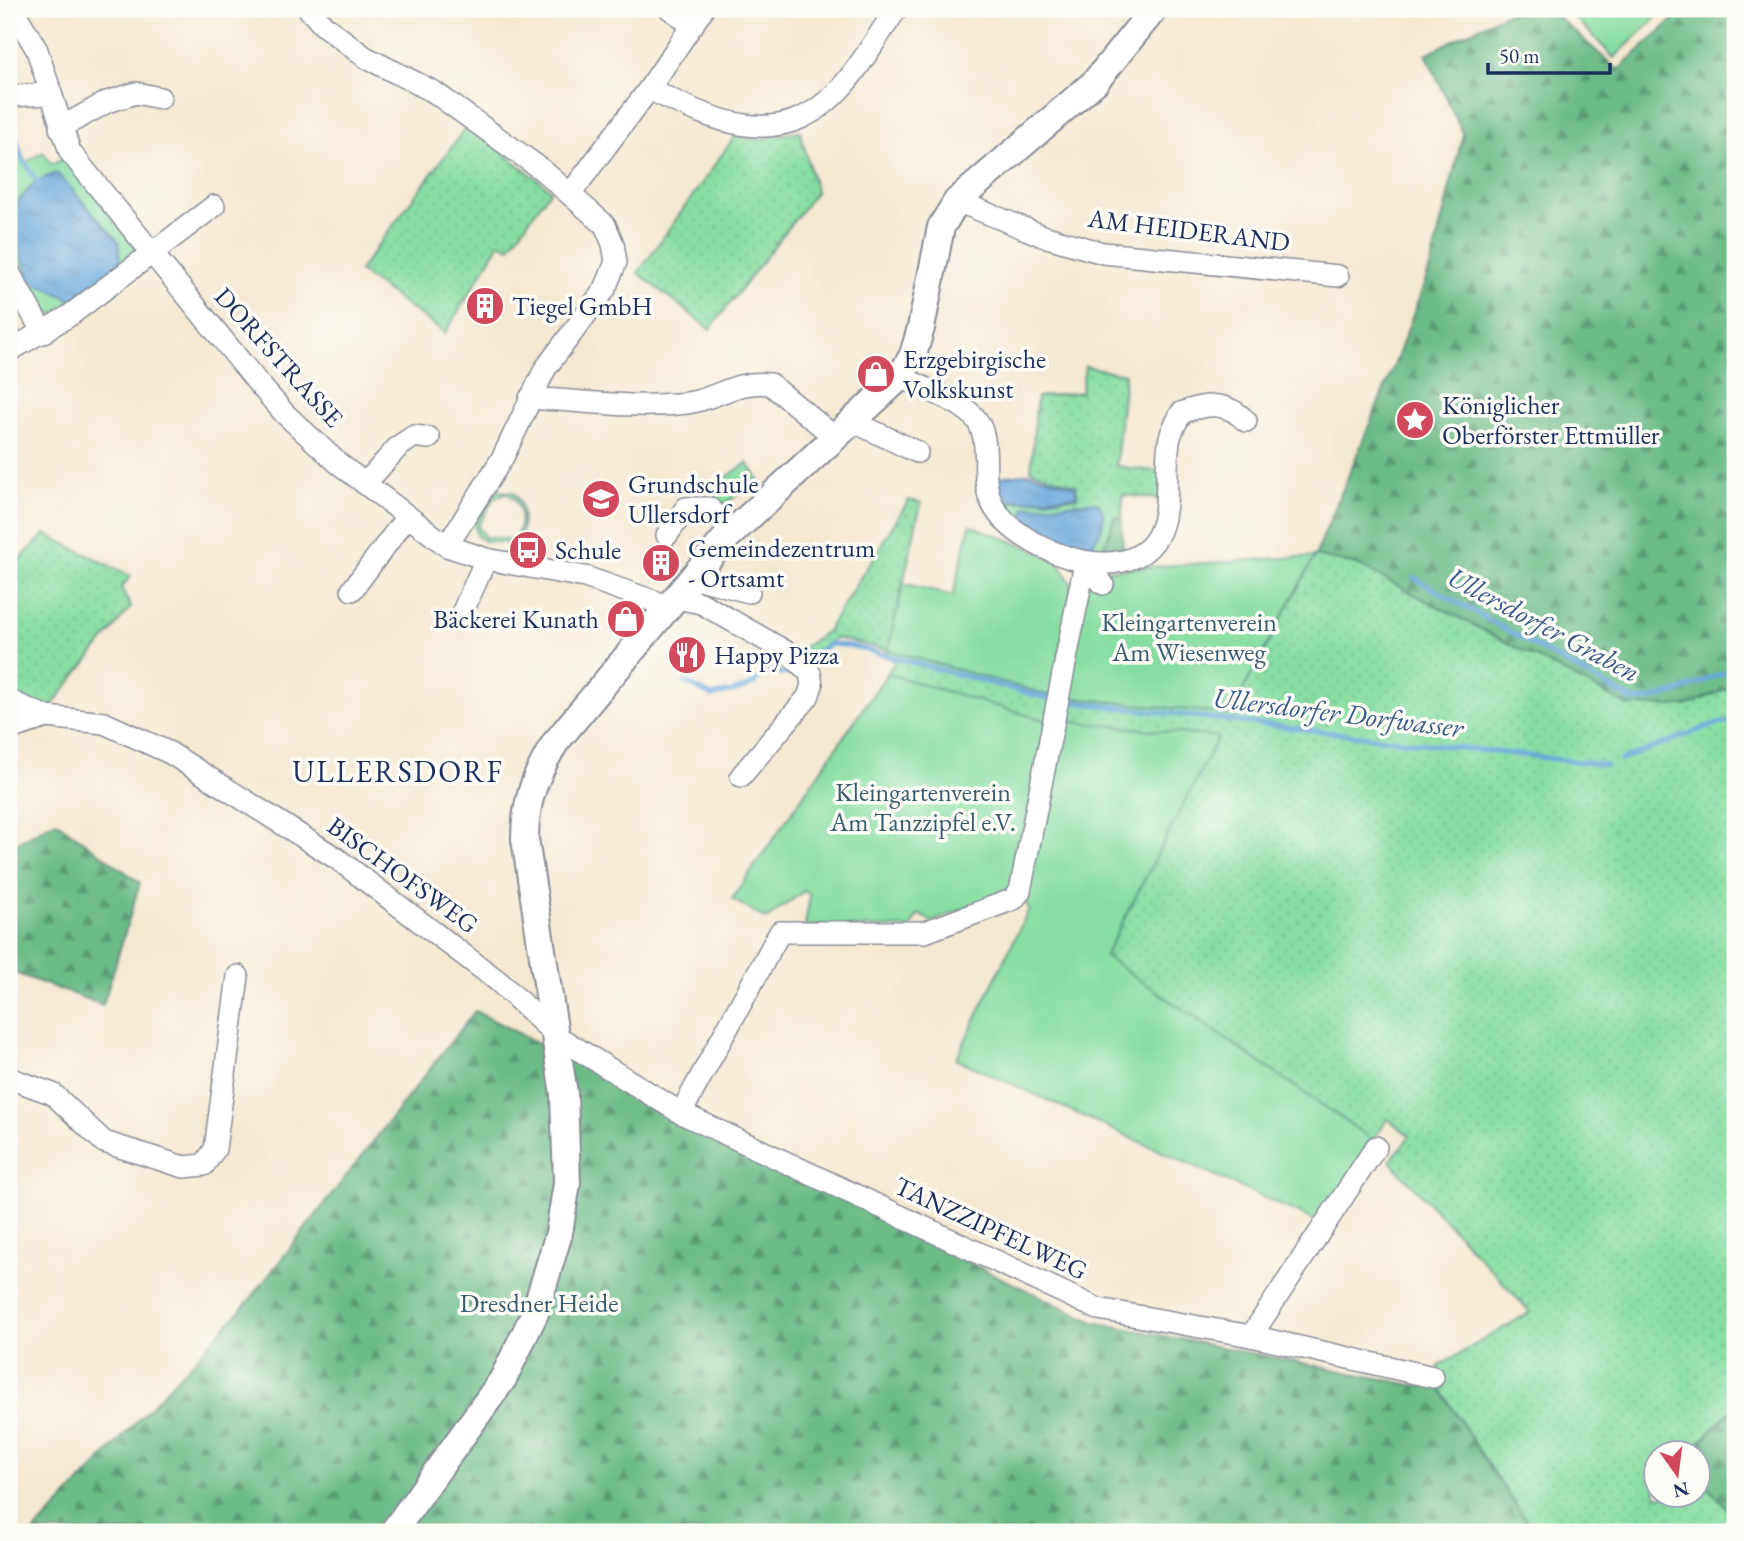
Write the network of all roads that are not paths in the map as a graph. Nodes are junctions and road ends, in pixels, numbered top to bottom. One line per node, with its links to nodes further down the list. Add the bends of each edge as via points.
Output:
1 (13, 9): 8 (street, DORFSTRASSE, via 37,50)
2 (309, 9): 12 (street, via 365,57 434,92)
3 (670, 9): 6 (street)
4 (897, 9): 7 (street, via 837,92 803,118 762,129 702,115)
5 (1154, 9): 13 (main road, via 1095,82)
6 (698, 17): 7 (street)
7 (649, 89): 12 (street)
8 (50, 94): 9 (street); 11 (street, DORFSTRASSE)
9 (9, 96)
10 (160, 98): 11 (street, via 136,93)
11 (60, 128): 15 (street, DORFSTRASSE, via 70,152)
12 (571, 193): 21 (street, via 605,225 616,262 605,289 545,369)
13 (957, 201): 17 (street, AM HEIDERAND, via 1043,236 1103,253); 20 (main road, via 941,227 921,328)
14 (214, 206): 15 (street)
15 (150, 254): 18 (street); 26 (street, DORFSTRASSE, via 285,414)
16 (9, 272): 18 (street)
17 (1338, 276)
18 (43, 333): 19 (street)
19 (9, 351)
20 (900, 377): 23 (main road); 32 (street, via 968,412 978,422 987,490 1009,528)
21 (530, 398): 23 (street, via 625,406 664,404 689,402 738,385 770,384); 30 (street, via 503,457)
22 (1246, 421): 32 (street, via 1234,409 1205,404 1181,413 1169,439 1163,517 1155,540 1125,561)
23 (845, 431): 25 (street); 28 (main road)
24 (429, 438): 26 (street, via 414,436 398,447)
25 (916, 452)
26 (365, 484): 27 (street, DORFSTRASSE)
27 (406, 518): 30 (street, DORFSTRASSE); 35 (street)
28 (732, 531): 29 (street, via 709,508 686,508); 33 (main road)
29 (667, 535)
30 (447, 546): 31 (street, DORFSTRASSE)
31 (486, 558): 37 (street, DORFSTRASSE, via 568,572 653,602); 38 (street)
32 (1085, 563): 34 (street); 46 (street, via 1020,891 1014,899 925,932 780,932)
33 (692, 577): 36 (street); 37 (main road)
34 (1102, 584)
35 (352, 590)
36 (749, 592)
37 (672, 603): 42 (street, DORFSTRASSE, via 682,599 701,603 790,654 810,673 808,696); 44 (main road, via 555,744 535,775 525,808 531,881)
38 (463, 611)
39 (9, 701): 40 (street, BISCHOFSWEG)
40 (47, 717): 41 (street, BISCHOFSWEG); 44 (street, BISCHOFSWEG, via 104,723 170,753 234,792 336,858 466,956)
41 (9, 729)
42 (741, 776)
43 (238, 975): 45 (street, via 215,1149 204,1165 184,1167 104,1142 53,1094)
44 (558, 1037): 46 (street, TANZZIPFELWEG); 50 (main road, via 567,1183 556,1245 534,1313 503,1379)
45 (9, 1078)
46 (681, 1113): 48 (street, TANZZIPFELWEG, via 1098,1309)
47 (1376, 1147): 48 (street)
48 (1251, 1336): 49 (street, TANZZIPFELWEG)
49 (1433, 1377)
50 (393, 1532)

